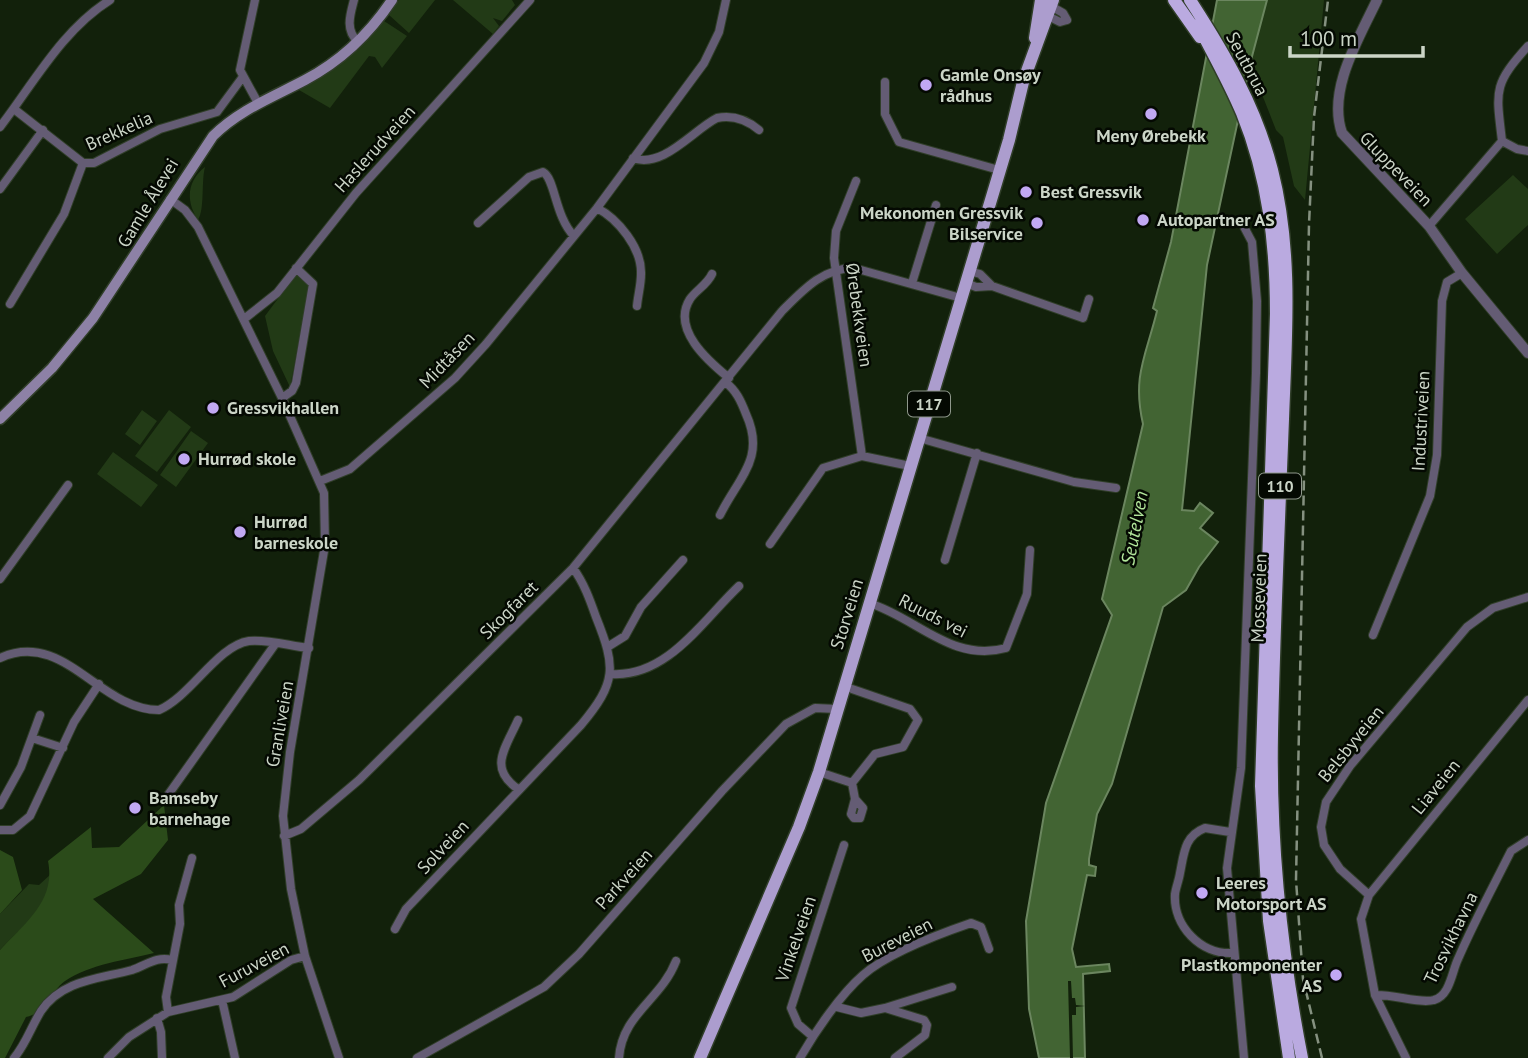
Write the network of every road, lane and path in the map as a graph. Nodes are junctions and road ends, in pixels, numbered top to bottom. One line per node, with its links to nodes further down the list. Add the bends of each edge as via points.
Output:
1 (110, 0): 18 (street, via 67,38)
2 (255, 0): 15 (street)
3 (354, 0): 13 (street, via 349,24)
4 (392, 0): 13 (main road, Gamle Ålevei)
5 (517, 0): 10 (street)
6 (726, 0): 25 (street, Midtåsen, via 714,47)
7 (1174, 0): 12 (highway, 110)
8 (1182, 0): 12 (highway, 110)
9 (1377, 0): 35 (street, Gluppeveien, via 1339,94 1338,122 1353,148)
10 (527, 3): 37 (street, Haslerudveien, via 356,193)
11 (1045, 7): 27 (main road, Storveien / 117)
12 (1193, 7): 23 (highway, Seutbrua / 110)
13 (358, 42): 17 (main road, Gamle Ålevei, via 330,65)
14 (1528, 46): 22 (street, via 1502,77 1497,95)
15 (242, 78): 17 (street); 26 (street, Brekkelia, via 217,112 160,129 94,163)
16 (885, 82): 27 (street, via 885,114 899,142)
17 (258, 103): 30 (main road, Gamle Ålevei, via 213,136)
18 (14, 109): 19 (street); 20 (street, Brekkelia)
19 (0, 127)
20 (43, 130): 26 (street, Brekkelia); 29 (street)
21 (759, 130): 25 (street, via 741,120 717,118 668,153)
22 (1502, 141): 24 (street); 35 (street)
23 (1259, 144): 121 (highway, Mosseveien / 110, via 1276,288 1261,730 1263,844); 122 (highway, Mosseveien / 110, via 1280,208 1287,288 1272,826 1283,942)
24 (1528, 151)
25 (633, 158): 32 (street, Midtåsen)
26 (83, 163): 45 (street, via 64,214)
27 (999, 170): 41 (main road, Storveien / 117)
28 (856, 181): 38 (street, Ørebekkveien, via 836,231)
29 (0, 189)
30 (170, 199): 47 (street, Granliveien, via 198,227); 51 (main road, Gamle Ålevei, via 93,318 52,368)
31 (936, 205): 42 (street)
32 (597, 208): 36 (street, Midtåsen); 46 (street, via 618,223 632,245 641,270)
33 (478, 223): 36 (street, via 529,177 543,172 552,180 559,216)
34 (1243, 225): 90 (street, via 1252,243 1257,346 1241,768)
35 (1429, 226): 39 (street, Gluppeveien)
36 (574, 236): 56 (street, Midtåsen, via 455,378 350,469)
37 (296, 268): 47 (street, Haslerudveien, via 265,306); 50 (street, via 313,284 296,383)
38 (835, 270): 42 (street, via 854,268); 49 (street, Skogfaret, via 802,290); 54 (street, Ørebekkveien)
39 (1462, 273): 48 (street, Gluppeveien); 69 (street, Industriveien, via 1447,282 1442,301 1437,455 1430,496)
40 (712, 274): 49 (street, via 688,303 685,325)
41 (968, 277): 43 (main road, Storveien / 117); 44 (street, via 980,274 992,286 1083,318)
42 (912, 284): 43 (street)
43 (961, 298): 52 (main road, Storveien / 117)
44 (1089, 299)
45 (10, 304)
46 (637, 306)
47 (244, 319): 50 (street, Granliveien)
48 (1528, 353)
49 (727, 380): 59 (street, via 752,428 755,447); 64 (street, Skogfaret)
50 (282, 398): 56 (street, Granliveien)
51 (0, 419)
52 (920, 435): 53 (street); 55 (main road, Storveien / 117)
53 (977, 453): 58 (street, via 1074,482); 63 (street)
54 (862, 456): 55 (street); 60 (street, via 818,471)
55 (910, 466): 68 (main road, Storveien / 117)
56 (320, 481): 72 (street, Granliveien, via 326,508 325,545)
57 (68, 485): 65 (street)
58 (1116, 488)
59 (720, 515)
60 (769, 544)
61 (1030, 550): 68 (street, Ruuds vei, via 1027,594 1006,648 957,649)
62 (682, 560): 71 (street, via 648,598 625,636)
63 (945, 560)
64 (573, 568): 71 (street, Solveien); 91 (street, Skogfaret, via 359,780 301,829)
65 (0, 579)
66 (739, 586): 74 (street, via 682,646 639,672)
67 (1528, 597): 95 (street, Belsbyveien, via 1493,608 1466,626 1334,787 1322,814 1324,845 1340,869)
68 (869, 604): 78 (main road, Storveien / 117)
69 (1373, 635)
70 (276, 643): 72 (street); 75 (street, via 252,641 235,647 159,710 133,706); 86 (street)
71 (609, 646): 74 (street, Solveien)
72 (309, 648): 91 (street, Granliveien, via 286,783)
73 (0, 658): 75 (street, via 24,651 46,654)
74 (611, 674): 85 (street, Solveien, via 596,708)
75 (99, 684): 82 (street)
76 (852, 689): 84 (street, via 910,709 918,720 903,747 875,754)
77 (1528, 700): 95 (street, Liaveien)
78 (837, 709): 83 (main road, Storveien / 117); 115 (street, Parkveien, via 815,708 786,724 544,987)
79 (40, 715): 81 (street)
80 (518, 720): 85 (street, via 501,771)
81 (32, 738): 82 (street); 88 (street)
82 (62, 748): 89 (street, via 30,816 13,830)
83 (819, 772): 84 (street); 117 (main road, Storveien / 117)
84 (852, 783): 87 (street)
85 (519, 789): 96 (street, Solveien, via 407,909)
86 (168, 795)
87 (855, 799)
88 (0, 805)
89 (0, 830)
90 (1230, 832): 98 (street, via 1227,868); 98 (street, via 1205,828 1188,841 1175,902 1180,922 1199,943 1219,953)
91 (284, 836): 99 (street, Granliveien)
92 (1528, 840): 103 (street, Trosvikhavna, via 1511,851 1456,961 1448,988 1432,1000)
93 (844, 845): 109 (street, Vinkelveien, via 791,1008 798,1024)
94 (192, 858): 100 (street, via 179,905)
95 (1369, 895): 103 (street, via 1361,919)
96 (395, 929)
97 (989, 949): 105 (street, Bureveien, via 975,923 949,931 865,973)
98 (1233, 953): 120 (street)
99 (305, 956): 104 (street, Furuveien); 114 (street, Granliveien)
100 (172, 960): 107 (street); 110 (street, via 156,959 64,990 27,1031)
101 (676, 961): 116 (street, via 663,988 623,1032)
102 (953, 986): 106 (street)
103 (1375, 995): 123 (street)
104 (222, 1000): 107 (street, Furuveien); 113 (street)
105 (837, 1007): 106 (street, via 861,1013); 109 (street, Bureveien)
106 (884, 1008): 119 (street, via 917,1017 927,1025 918,1043)
107 (168, 1012): 108 (street, Furuveien)
108 (157, 1018): 111 (street, Furuveien); 112 (street)
109 (812, 1036): 118 (street, Bureveien)
110 (14, 1058)
111 (108, 1058)
112 (162, 1058)
113 (235, 1058)
114 (339, 1058)
115 (417, 1058)
116 (619, 1058)
117 (700, 1058)
118 (800, 1058)
119 (895, 1058)
120 (1244, 1058)
121 (1289, 1058)
122 (1302, 1058)
123 (1406, 1058)

